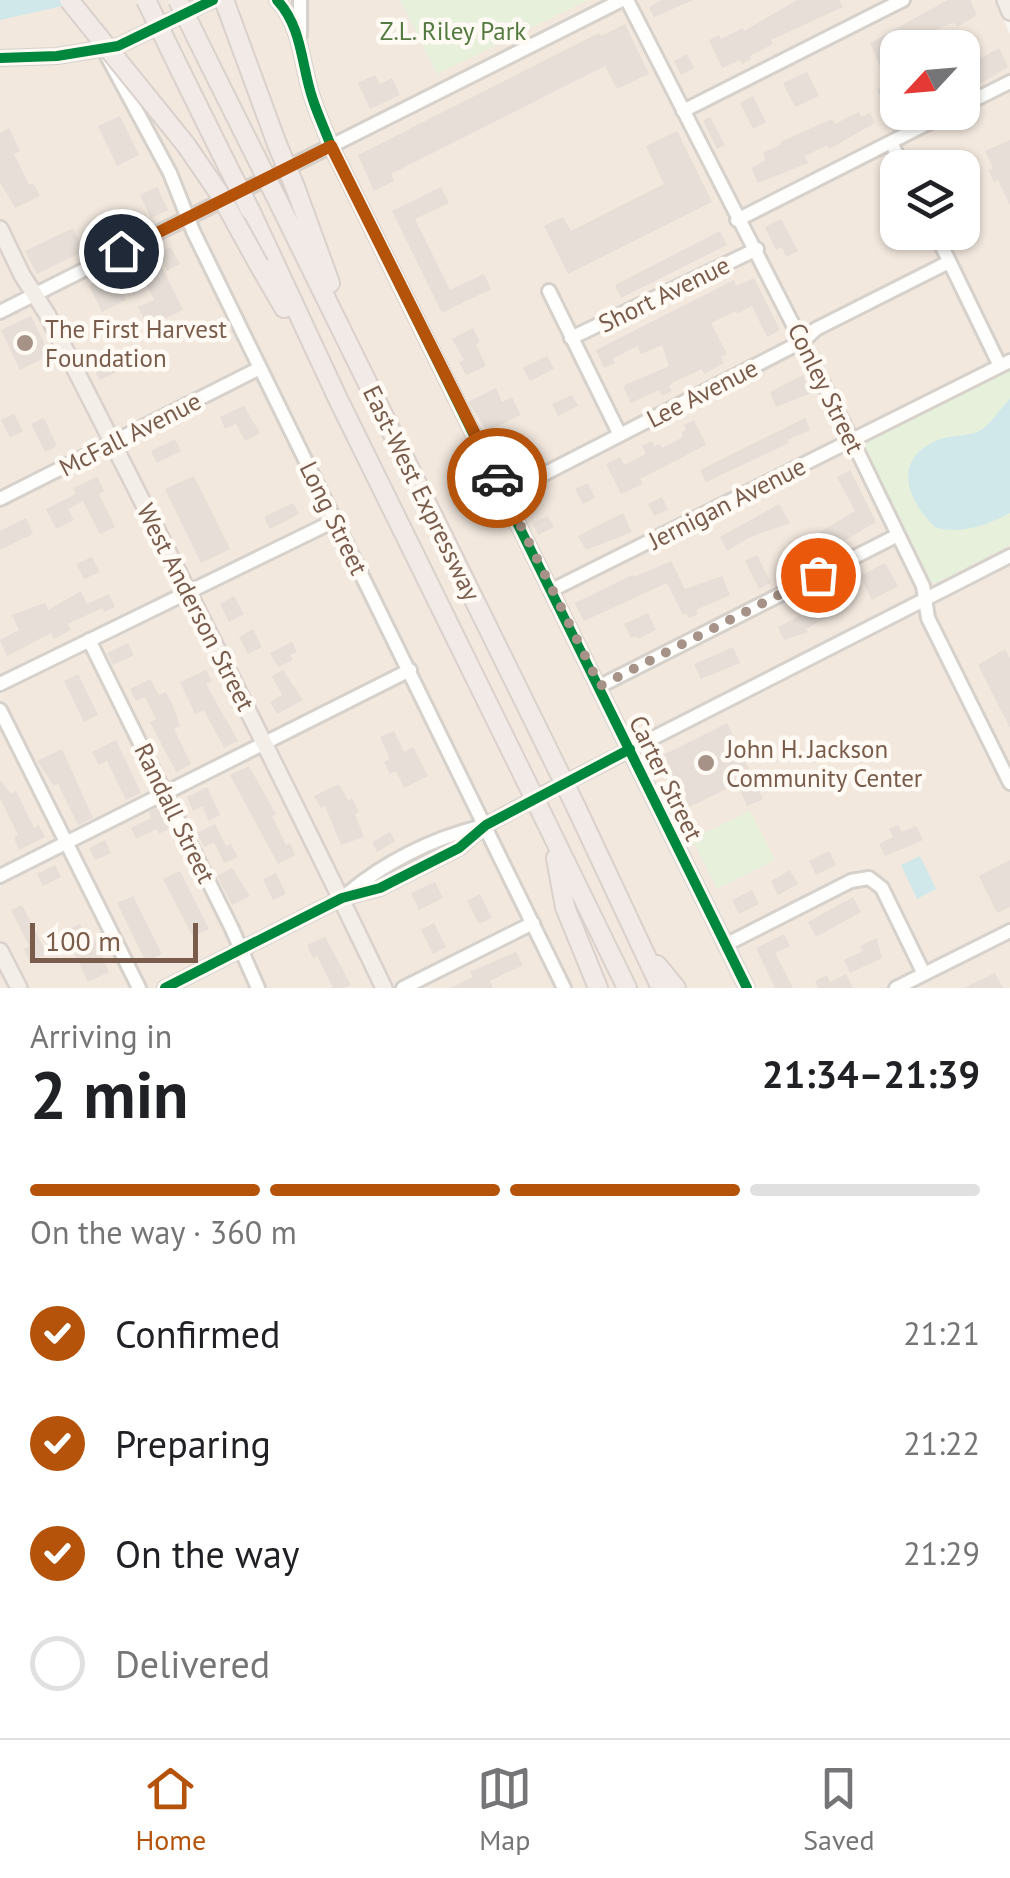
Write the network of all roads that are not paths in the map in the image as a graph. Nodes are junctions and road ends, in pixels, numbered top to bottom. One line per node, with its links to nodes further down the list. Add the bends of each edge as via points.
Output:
1 (69, 0): 36 (highway, bridge, via 221,196)
2 (146, 0): 36 (highway, East-West Expressway, bridge)
3 (178, 0): 33 (highway, East-West Expressway, bridge)
4 (213, 0): 13 (street)
5 (277, 0): 12 (street, Carter Street)
6 (300, 0): 12 (street, Carter Street)
7 (624, 0): 17 (street, Conley Street); 20 (street)
8 (903, 0): 17 (street)
9 (1004, 0): 11 (main road)
10 (227, 8): 33 (highway, bridge)
11 (1010, 12)
12 (300, 42): 20 (street, Carter Street)
13 (103, 50): 14 (street); 22 (street, Long Street)
14 (0, 58)
15 (1010, 82): 16 (street)
16 (980, 97)
17 (683, 111): 23 (street, Conley Street)
18 (915, 130): 19 (street, Short Avenue)
19 (891, 142): 21 (street); 23 (street, Short Avenue)
20 (331, 146): 22 (street); 40 (street, Carter Street)
21 (895, 150)
22 (188, 218): 29 (street); 35 (street, Long Street)
23 (737, 220): 25 (street, Conley Street)
24 (0, 229): 29 (main road, West Anderson Street)
25 (756, 249): 31 (street, Short Avenue); 32 (street, Conley Street)
26 (944, 250): 27 (street)
27 (950, 262): 32 (street, Lee Avenue, via 816,328); 34 (street)
28 (549, 291): 31 (street)
29 (34, 294): 30 (street); 39 (main road, West Anderson Street)
30 (0, 312)
31 (572, 338): 37 (street)
32 (803, 341): 37 (street, Lee Avenue); 38 (street, Conley Street)
33 (352, 350): 65 (highway, East-West Expressway, bridge)
34 (1005, 364): 38 (street, Jernigan Avenue)
35 (260, 368): 39 (street, McFall Avenue); 42 (street, Long Street)
36 (338, 399): 58 (highway, East-West Expressway, bridge)
37 (620, 435): 40 (street, Lee Avenue)
38 (852, 440): 43 (street, Conley Street); 45 (street, Jernigan Avenue)
39 (112, 444): 41 (street, McFall Avenue); 46 (main road, West Anderson Street)
40 (505, 494): 45 (street, Carter Street)
41 (0, 499)
42 (334, 521): 46 (street); 49 (street, Long Street)
43 (898, 535): 47 (street, Conley Street); 51 (street)
44 (1010, 556): 47 (street)
45 (552, 590): 51 (street, Carter Street)
46 (189, 592): 48 (street); 53 (main road, West Anderson Street)
47 (924, 599): 54 (street); 55 (street, Conley Street)
48 (88, 640): 50 (street); 56 (street, Randall Street)
49 (410, 670): 53 (street); 57 (street, Long Street)
50 (0, 684)
51 (600, 686): 54 (street, Carter Street)
52 (0, 710): 59 (street)
53 (266, 743): 56 (street); 61 (main road, West Anderson Street)
54 (630, 748): 57 (street); 64 (street, Carter Street)
55 (1010, 783)
56 (165, 794): 59 (street); 66 (street, Randall Street)
57 (486, 825): 61 (street, via 372,873); 62 (street, Long Street)
58 (548, 828): 76 (highway, via 566,907); 77 (highway, East-West Expressway)
59 (68, 844): 60 (street); 70 (street)
60 (0, 876)
61 (342, 898): 66 (street); 73 (main road, West Anderson Street)
62 (533, 923): 74 (street); 75 (street, Long Street)
63 (1010, 931): 68 (street)
64 (725, 945): 68 (street, via 869,878 882,888); 80 (street, Carter Street)
65 (640, 946): 78 (highway, East-West Expressway); 79 (highway)
66 (240, 949): 71 (street); 72 (street, Randall Street)
67 (0, 951): 69 (main road)
68 (924, 974): 81 (street)
69 (18, 988)
70 (139, 988)
71 (165, 988)
72 (258, 988)
73 (384, 988)
74 (403, 988)
75 (564, 988)
76 (598, 988)
77 (627, 988)
78 (662, 988)
79 (676, 988)
80 (746, 988)
81 (896, 988)

